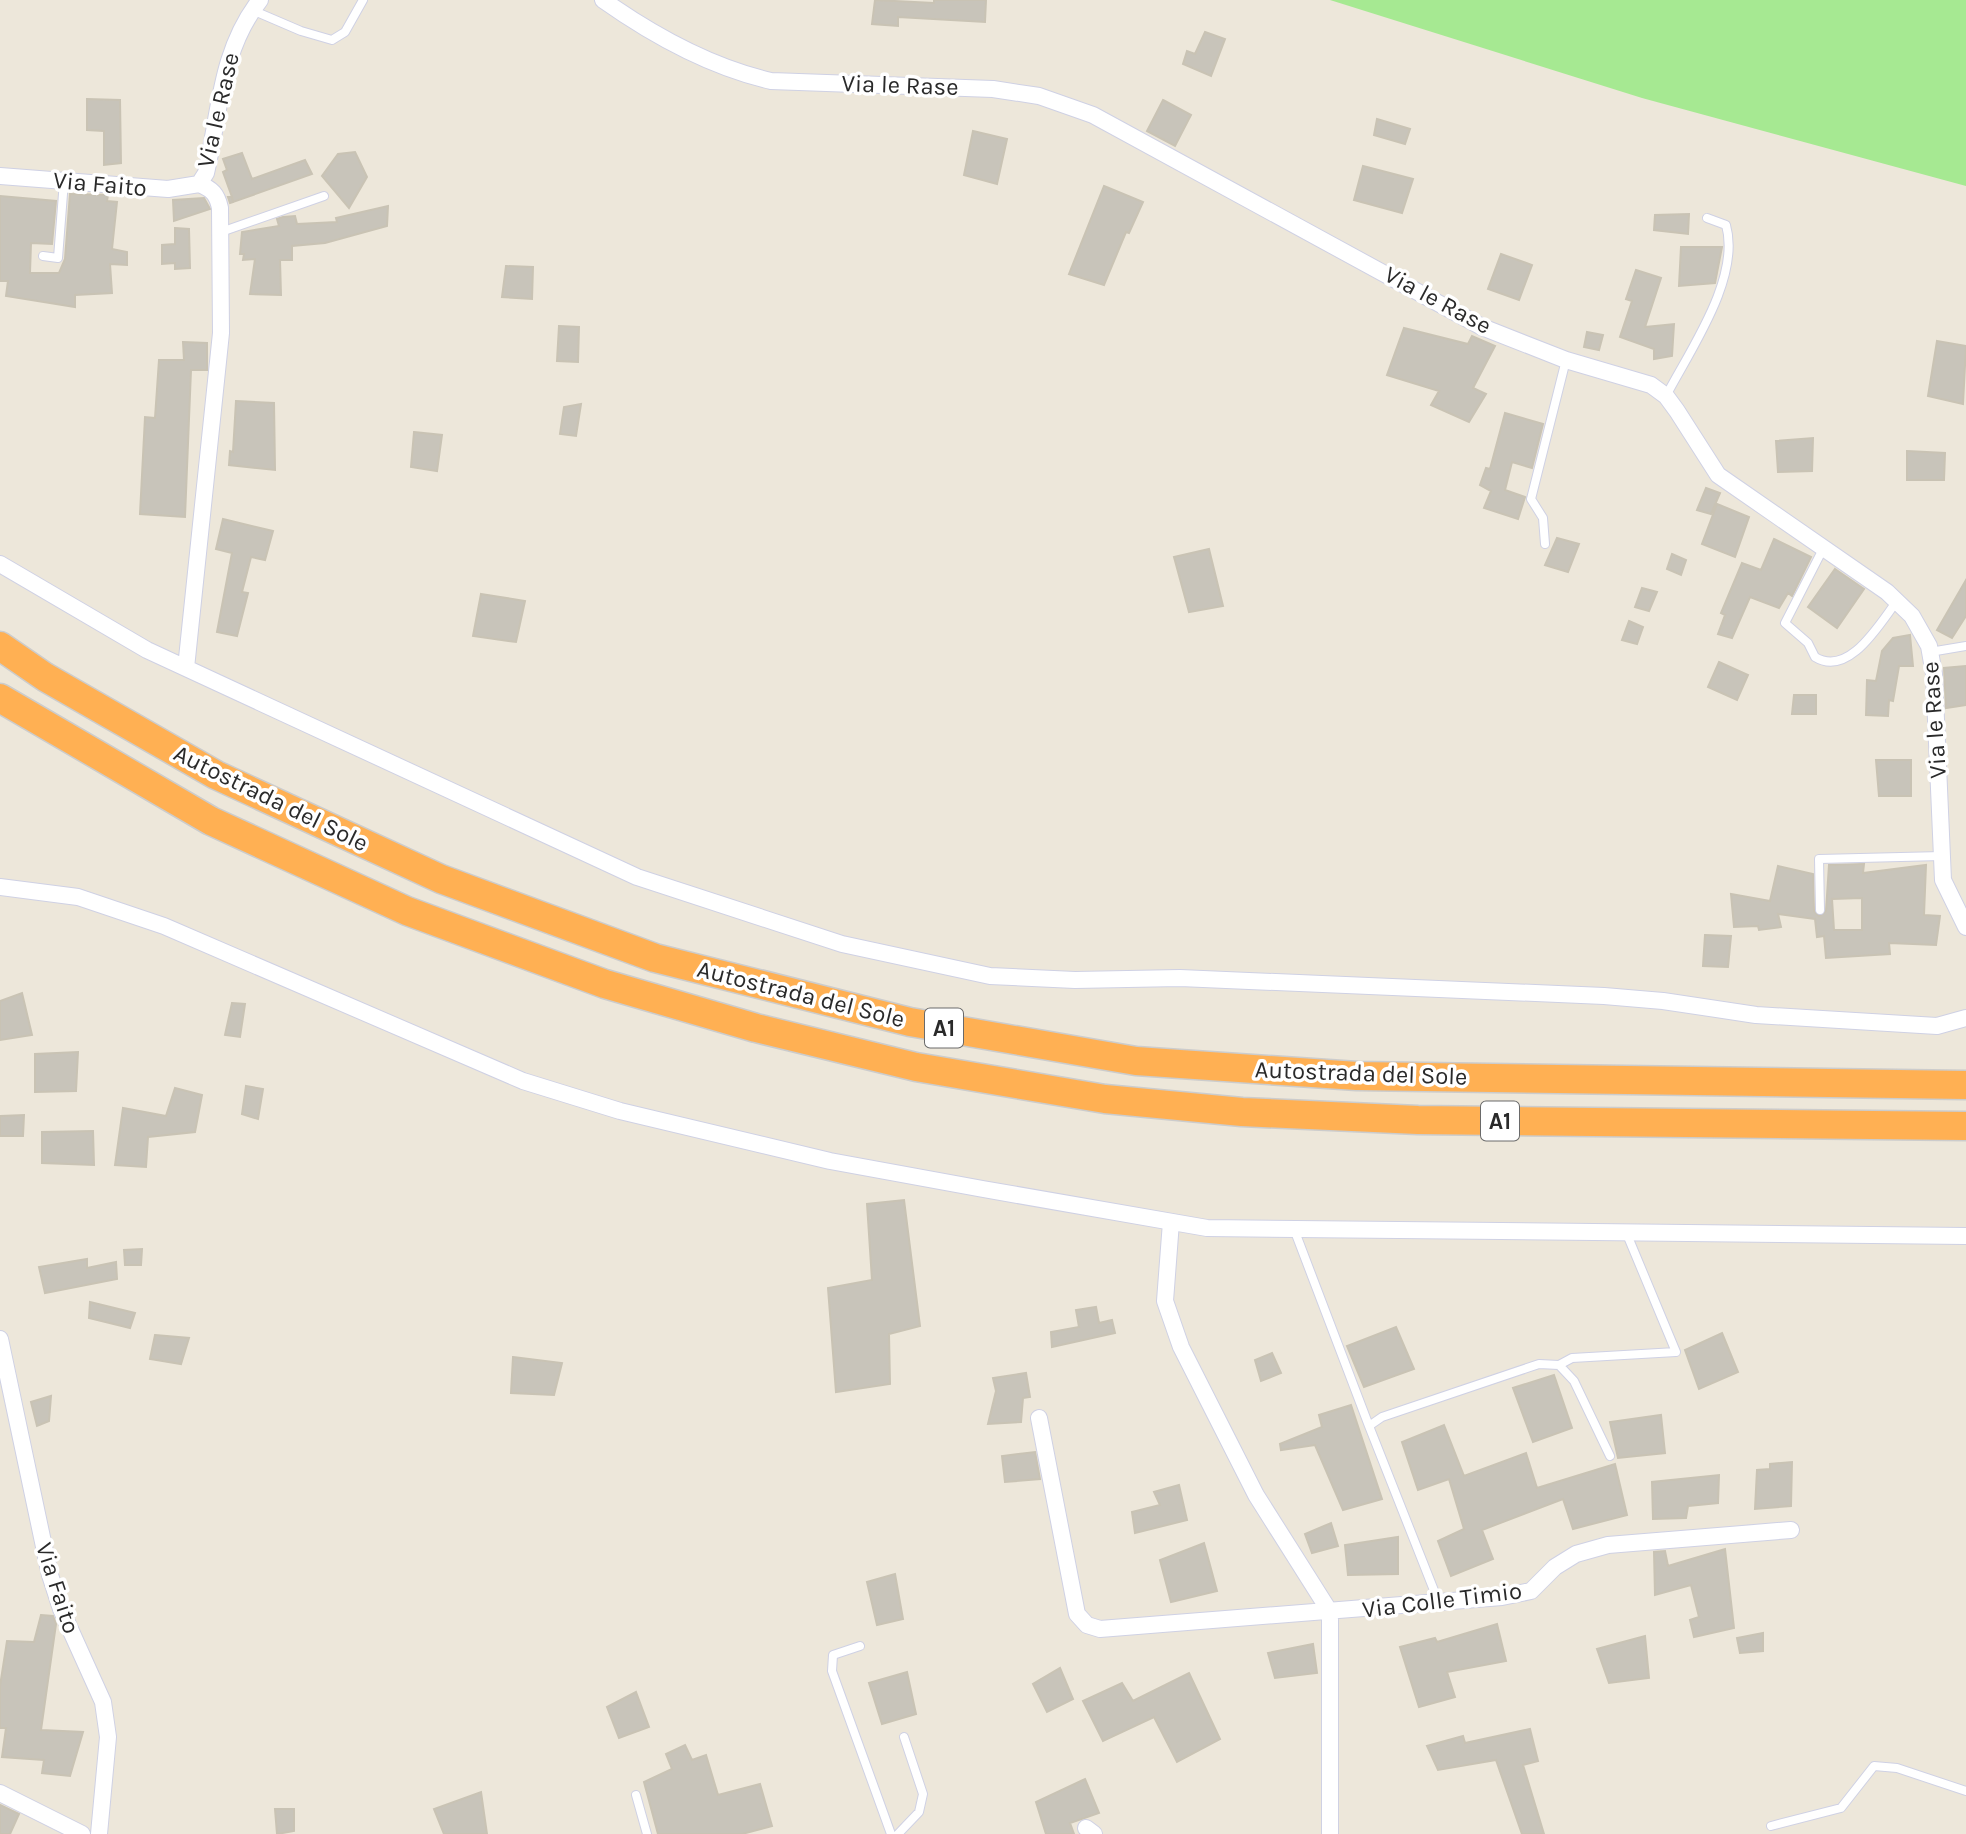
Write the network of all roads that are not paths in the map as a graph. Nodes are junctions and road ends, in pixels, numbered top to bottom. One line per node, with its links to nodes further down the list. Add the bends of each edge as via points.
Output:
1 (363, 0): 3 (lane, via 345,32 332,40 300,31)
2 (603, 0): 11 (street, Via le Rase, via 681,49 748,76 771,81 993,89 1039,96 1093,115 1482,327)
3 (256, 5): 6 (street, Via le Rase, via 234,40 206,173)
4 (0, 176): 5 (street, Via Faito)
5 (64, 181): 6 (street, Via Faito, via 168,189); 10 (lane, via 58,258)
6 (199, 184): 9 (street, via 218,197)
7 (324, 196): 9 (lane)
8 (1707, 218): 12 (lane, via 1726,225 1730,240 1722,286)
9 (220, 232): 20 (street, via 221,333)
10 (43, 256)
11 (1566, 360): 12 (street, Via le Rase, via 1651,385); 13 (lane, via 1531,499 1543,518)
12 (1666, 396): 14 (street, Via le Rase, via 1718,475)
13 (1545, 544)
14 (1824, 547): 16 (street, Via le Rase); 16 (lane, via 1785,623 1808,643 1815,657 1829,661 1851,654)
15 (0, 564): 20 (street)
16 (1897, 601): 19 (street, Via le Rase, via 1912,616)
17 (0, 646): 27 (highway, Autostrada del Sole / A1, via 216,775 441,879 655,958 910,1022 1136,1060 1357,1076)
18 (1966, 646): 19 (lane)
19 (1930, 652): 22 (street, Via le Rase)
20 (186, 668): 26 (street, via 637,877 842,944 990,976 1180,978 1604,996 1756,1015 1937,1026)
21 (0, 698): 28 (highway, Autostrada del Sole / A1, via 211,821 407,911 605,984 916,1068 1105,1100 1242,1112 1432,1120)
22 (1942, 856): 24 (lane, via 1819,859); 25 (street, Via le Rase, via 1943,880)
23 (0, 887): 29 (street, via 78,897 164,926 523,1081 620,1111 830,1160)
24 (1820, 910)
25 (1966, 927)
26 (1966, 1017)
27 (1966, 1085)
28 (1966, 1126)
29 (1171, 1222): 30 (street, via 1207,1228); 40 (street, Via Colle Timio, via 1165,1301 1181,1347 1256,1495)
30 (1294, 1229): 31 (street); 36 (lane)
31 (1626, 1233): 32 (street); 34 (lane, via 1676,1352 1572,1358)
32 (1966, 1236)
33 (0, 1339): 48 (street, Via Faito, via 50,1575 103,1702 108,1737)
34 (1559, 1365): 36 (lane, via 1539,1364 1382,1417); 37 (lane, via 1574,1381)
35 (1040, 1419): 40 (street, Via Colle Timio, via 1077,1614 1087,1625 1100,1629)
36 (1370, 1426): 39 (lane)
37 (1610, 1455)
38 (1791, 1530): 39 (street, Via Colle Timio, via 1608,1545 1576,1554 1531,1591)
39 (1439, 1603): 40 (street, Via Colle Timio)
40 (1331, 1612): 52 (street, Via Colle Timio)
41 (860, 1646): 50 (lane, via 833,1655 832,1671)
42 (904, 1737): 51 (lane, via 923,1794 919,1812)
43 (1966, 1791): 46 (lane, via 1897,1768 1874,1766 1841,1808)
44 (0, 1793): 47 (street)
45 (636, 1795): 49 (lane)
46 (1771, 1826)
47 (82, 1834)
48 (99, 1834)
49 (647, 1834)
50 (891, 1834)
51 (898, 1834)
52 (1330, 1834)

